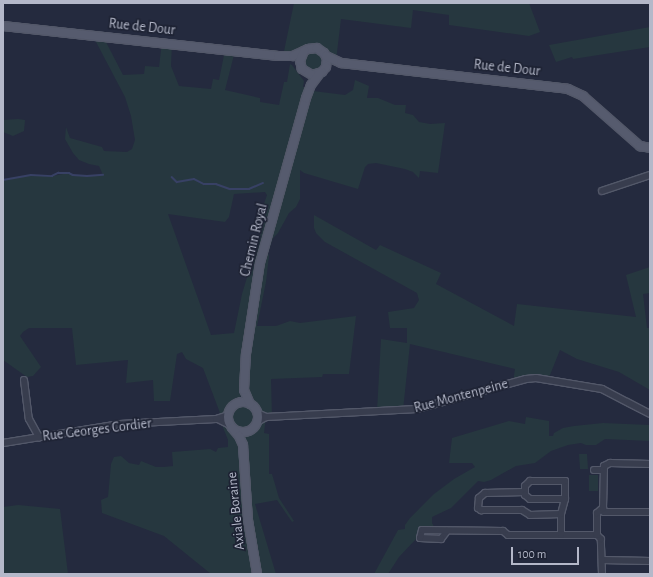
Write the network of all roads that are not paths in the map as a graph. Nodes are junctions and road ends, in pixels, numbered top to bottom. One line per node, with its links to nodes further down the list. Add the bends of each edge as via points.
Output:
1 (3, 26): 3 (main road, Rue de Dour)
2 (304, 51): 3 (main road, via 293,56); 4 (main road, via 317,48); 6 (main road, via 300,57)
3 (278, 56): 6 (main road)
4 (326, 56): 5 (main road, Rue de Dour); 7 (main road, via 327,63)
5 (341, 63): 7 (main road, Rue de Dour); 9 (main road, Rue de Dour, via 568,89 583,96 640,146)
6 (301, 67): 7 (main road, via 308,74); 8 (main road, Chemin Royal, via 307,80)
7 (322, 72): 8 (main road, Chemin Royal, via 311,85)
8 (306, 98): 13 (main road, Chemin Royal, via 260,262 249,328)
9 (650, 148)
10 (650, 175): 11 (street)
11 (602, 191)
12 (24, 380): 22 (street, via 29,419)
13 (244, 390): 14 (main road, Chemin Royal); 15 (main road, Chemin Royal)
14 (237, 404): 15 (main road); 17 (main road, via 231,408)
15 (250, 404): 18 (main road)
16 (650, 414): 18 (street, Rue Montenpeine, via 602,389 536,378 520,380 417,409)
17 (228, 415): 19 (street, Rue Georges Cordier); 20 (main road)
18 (257, 418): 21 (main road, via 255,426)
19 (216, 419): 20 (street, Rue Georges Cordier, via 226,422); 22 (street, Rue Georges Cordier, via 120,424)
20 (231, 427): 21 (main road, via 240,432); 24 (main road, Axiale Boraine)
21 (248, 432): 24 (main road, Axiale Boraine)
22 (39, 437): 23 (street, Rue Georges Cordier)
23 (3, 443)
24 (243, 445): 38 (main road, Axiale Boraine, via 248,520)
25 (650, 464): 27 (street, via 610,463 606,464)
26 (594, 470): 27 (street)
27 (603, 470): 30 (street)
28 (525, 492): 29 (street, via 530,499); 29 (street, via 525,486 530,481 565,481); 32 (street, via 485,493 479,498 478,508 522,510 530,515)
29 (565, 499): 32 (street)
30 (603, 508): 31 (street, via 604,512); 35 (street, via 597,513)
31 (650, 512)
32 (561, 514): 34 (street)
33 (447, 530): 34 (street, via 503,531 508,535)
34 (561, 535): 35 (street)
35 (597, 535): 36 (street, via 601,539)
36 (602, 560): 37 (street); 39 (street)
37 (650, 561)
38 (257, 574)
39 (602, 574)

